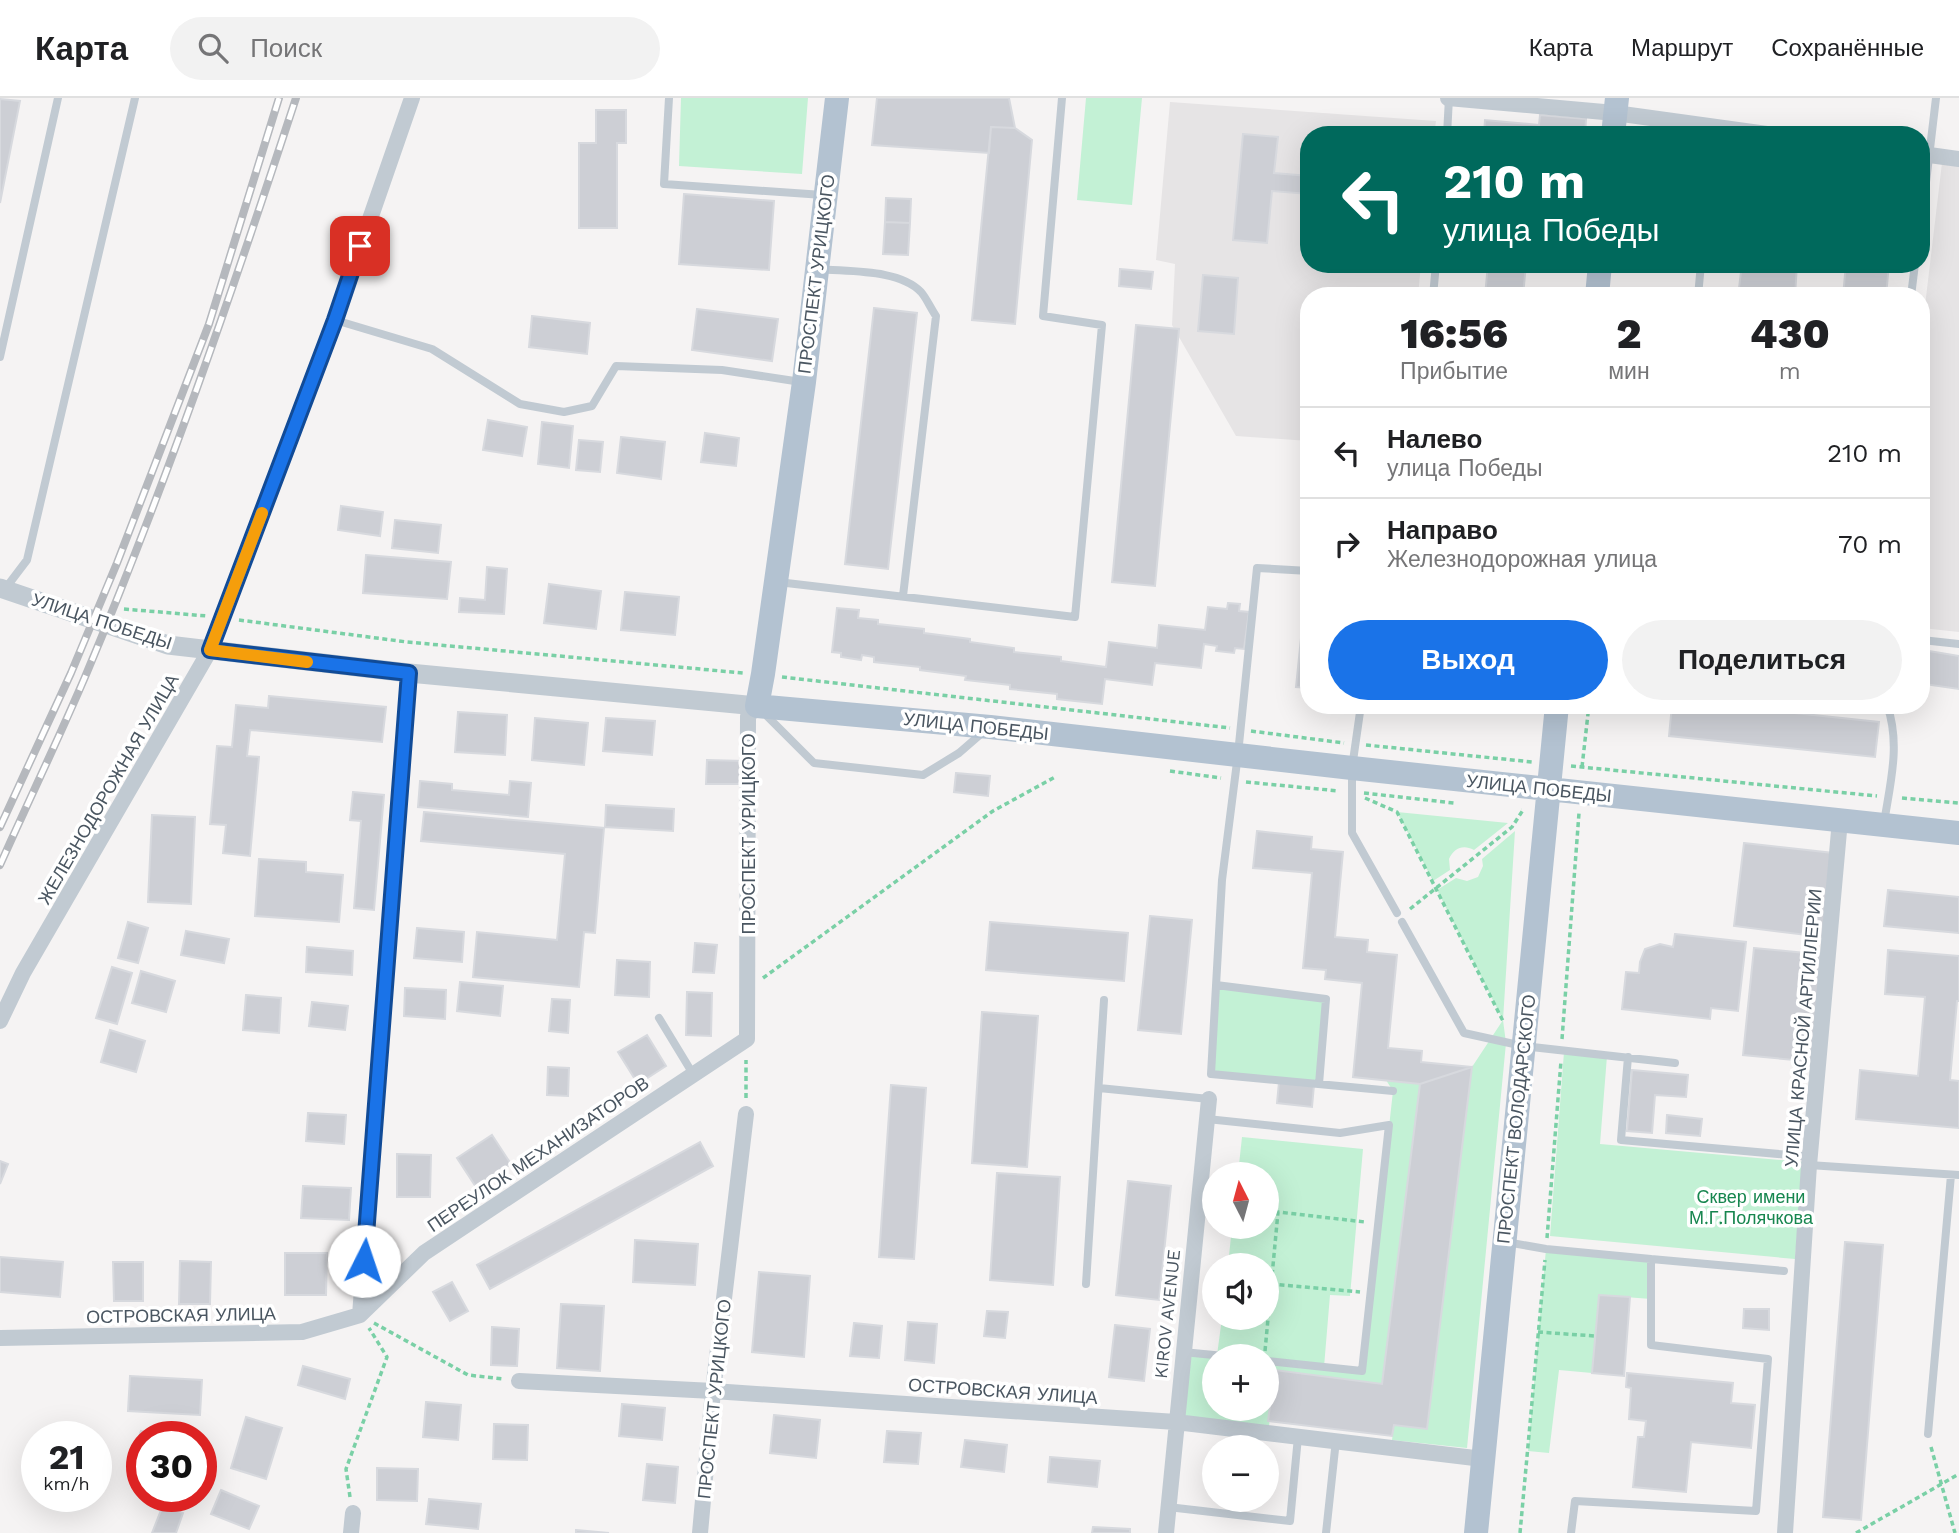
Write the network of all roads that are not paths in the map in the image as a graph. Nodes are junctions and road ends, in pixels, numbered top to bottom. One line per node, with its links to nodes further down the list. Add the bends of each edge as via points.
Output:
1 (58, 98): 18 (lane)
2 (135, 98): 22 (lane, via 27,560)
3 (412, 98): 17 (street, ЖЕЛЕЗНОДОРОЖНАЯ УЛИЦА)
4 (669, 98): 15 (lane, via 664,184)
5 (837, 98): 15 (main road, ПРОСПЕКТ УРИЦКОГО)
6 (1062, 98): 23 (lane, via 1043,316 1102,325 1075,617)
7 (1449, 98): 9 (street); 10 (lane)
8 (1936, 98): 12 (lane)
9 (1615, 115): 11 (street)
10 (1447, 126)
11 (1683, 126)
12 (1930, 132)
13 (1930, 155): 14 (street)
14 (1959, 159)
15 (825, 195): 16 (main road, ПРОСПЕКТ УРИЦКОГО)
16 (817, 269): 19 (main road, ПРОСПЕКТ УРИЦКОГО); 23 (lane, via 892,276 922,293 936,316)
17 (335, 320): 19 (lane, via 432,349 520,404 564,412 592,406 616,366 722,370); 26 (street, ЖЕЛЕЗНОДОРОЖНАЯ УЛИЦА)
18 (0, 357)
19 (804, 382): 21 (main road, ПРОСПЕКТ УРИЦКОГО)
20 (1300, 571): 33 (lane, via 1257,568)
21 (775, 581): 23 (lane); 28 (main road, ПРОСПЕКТ УРИЦКОГО)
22 (3, 589): 26 (street, УЛИЦА ПОБЕДЫ, via 168,645)
23 (904, 596)
24 (1930, 641): 25 (lane)
25 (1959, 644)
26 (210, 650): 27 (street, УЛИЦА ПОБЕДЫ); 44 (street, ЖЕЛЕЗНОДОРОЖНАЯ УЛИЦА)
27 (409, 673): 28 (street, УЛИЦА ПОБЕДЫ); 62 (street)
28 (757, 706): 32 (main road, УЛИЦА ПОБЕДЫ); 32 (lane, via 814,763 923,775); 45 (street, ПРОСПЕКТ УРИЦКОГО, via 748,716)
29 (1360, 714): 34 (lane)
30 (1556, 714): 35 (main road, ПРОСПЕКТ ВОЛОДАРСКОГО)
31 (1890, 714): 37 (lane, via 1895,755)
32 (990, 727): 33 (main road, УЛИЦА ПОБЕДЫ)
33 (1238, 754): 34 (main road, УЛИЦА ПОБЕДЫ); 41 (lane, via 1222,880)
34 (1352, 780): 35 (main road, УЛИЦА ПОБЕДЫ); 39 (lane, via 1352,833)
35 (1549, 789): 36 (main road, УЛИЦА ПОБЕДЫ); 46 (main road, ПРОСПЕКТ ВОЛОДАРСКОГО)
36 (1840, 820): 37 (main road, УЛИЦА ПОБЕДЫ); 56 (street, УЛИЦА КРАСНОЙ АРТИЛЛЕРИИ)
37 (1883, 825): 38 (main road, УЛИЦА ПОБЕДЫ)
38 (1959, 833)
39 (1397, 913)
40 (1402, 922): 46 (lane, via 1464,1033)
41 (1216, 985): 50 (lane, via 1326,999); 50 (lane, via 1211,1074)
42 (1104, 1000): 51 (lane)
43 (659, 1018): 49 (lane)
44 (0, 1021)
45 (747, 1038): 49 (street, ПЕРЕУЛОК МЕХАНИЗАТОРОВ)
46 (1515, 1044): 47 (lane); 58 (main road, ПРОСПЕКТ ВОЛОДАРСКОГО)
47 (1628, 1057): 48 (lane); 56 (lane, via 1621,1140)
48 (1675, 1063)
49 (693, 1074): 62 (street, ПЕРЕУЛОК МЕХАНИЗАТОРОВ, via 424,1253)
50 (1319, 1084): 52 (lane)
51 (1099, 1088): 53 (lane); 61 (lane)
52 (1393, 1091)
53 (1209, 1099): 55 (street, KIROV AVENUE)
54 (746, 1114): 68 (street, ПРОСПЕКТ УРИЦКОГО)
55 (1207, 1119): 64 (street, KIROV AVENUE); 66 (lane, via 1340,1133 1389,1125 1362,1371)
56 (1805, 1160): 57 (lane); 82 (street, УЛИЦА КРАСНОЙ АРТИЛЛЕРИИ)
57 (1955, 1175): 70 (lane)
58 (1504, 1241): 59 (lane); 73 (main road, ПРОСПЕКТ ВОЛОДАРСКОГО)
59 (1651, 1259): 60 (lane); 81 (lane, via 1651,1345 1768,1359 1756,1511 1575,1501)
60 (1784, 1271)
61 (1086, 1284)
62 (360, 1315): 63 (street, ОСТРОВСКАЯ УЛИЦА, via 302,1332)
63 (0, 1338)
64 (1183, 1352): 65 (lane); 69 (street, KIROV AVENUE)
65 (1202, 1354)
66 (1279, 1362)
67 (519, 1381): 68 (street, ОСТРОВСКАЯ УЛИЦА)
68 (713, 1391): 69 (street, ОСТРОВСКАЯ УЛИЦА); 77 (street, ПРОСПЕКТ УРИЦКОГО)
69 (1176, 1422): 71 (street, ОСТРОВСКАЯ УЛИЦА); 74 (street, KIROV AVENUE)
70 (1928, 1434)
71 (1298, 1436): 72 (street, ОСТРОВСКАЯ УЛИЦА); 74 (lane, via 1290,1521)
72 (1336, 1440): 73 (street, ОСТРОВСКАЯ УЛИЦА); 79 (lane)
73 (1483, 1459): 80 (main road, ПРОСПЕКТ ВОЛОДАРСКОГО)
74 (1168, 1507): 78 (street, KIROV AVENUE)
75 (353, 1513): 76 (street)
76 (351, 1533)
77 (700, 1533)
78 (1166, 1533)
79 (1326, 1533)
80 (1476, 1533)
81 (1571, 1533)
82 (1785, 1533)

